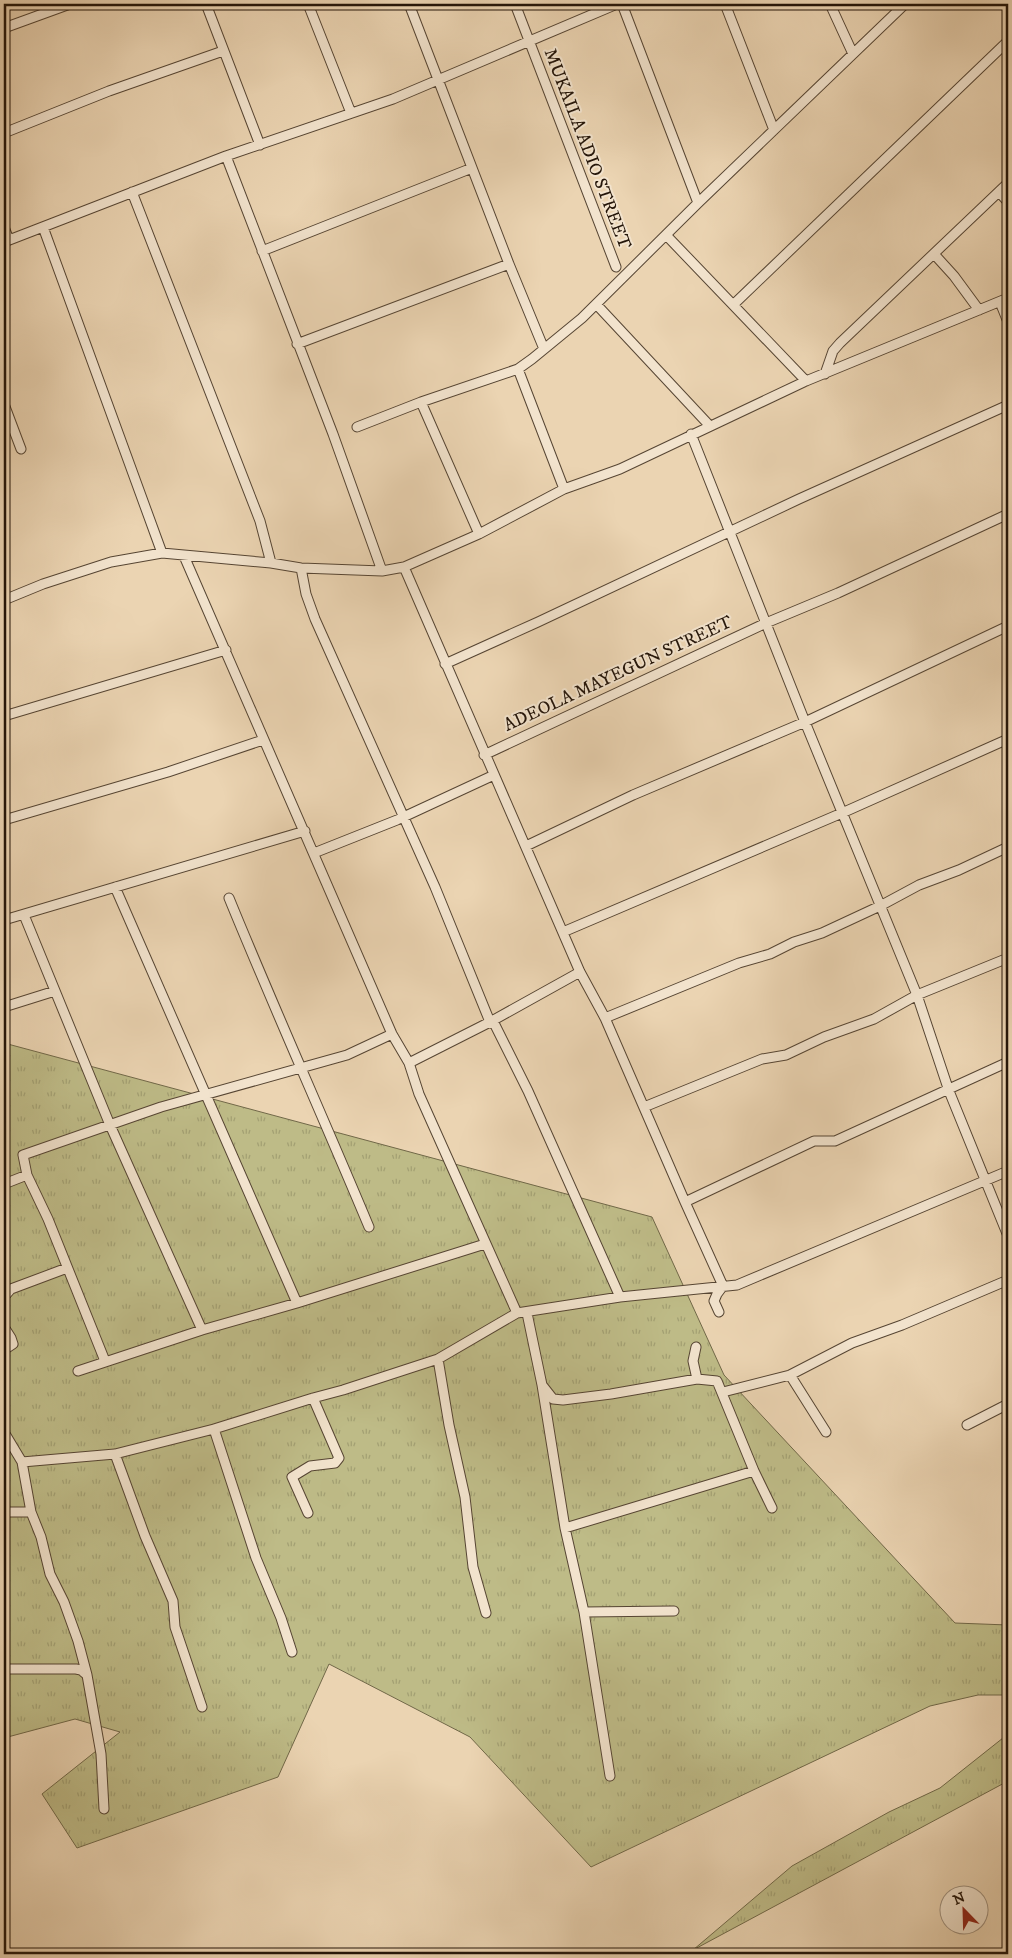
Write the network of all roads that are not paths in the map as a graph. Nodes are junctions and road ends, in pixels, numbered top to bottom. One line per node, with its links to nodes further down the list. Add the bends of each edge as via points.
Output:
1 (70, 4): 11 (street)
2 (206, 4): 14 (street)
3 (308, 4): 17 (street)
4 (409, 4): 16 (street)
5 (515, 4): 13 (street, MUKAILA ADIO STREET)
6 (617, 4): 13 (street)
7 (622, 4): 27 (street)
8 (725, 4): 18 (street)
9 (830, 4): 15 (street)
10 (905, 4): 15 (street)
11 (4, 28)
12 (1008, 41): 38 (street)
13 (528, 42): 16 (street); 35 (street, MUKAILA ADIO STREET)
14 (223, 51): 19 (street); 20 (street)
15 (853, 54): 18 (street)
16 (439, 80): 17 (street); 22 (street)
17 (351, 113): 20 (street)
18 (774, 130): 27 (street)
19 (4, 133)
20 (260, 145): 21 (street)
21 (226, 156): 24 (street); 32 (street)
22 (472, 168): 32 (street); 34 (street)
23 (1008, 183): 25 (street)
24 (132, 192): 29 (street); 59 (street, via 260,521)
25 (999, 192): 26 (street); 33 (street)
26 (1008, 202)
27 (698, 203): 30 (street)
28 (4, 227): 31 (street)
29 (44, 228): 31 (street); 57 (street)
30 (666, 235): 37 (street); 38 (street)
31 (6, 241)
32 (262, 251): 41 (street)
33 (934, 254): 39 (street); 44 (street, via 840,343 833,351)
34 (509, 264): 41 (street); 42 (street)
35 (616, 267)
36 (1004, 300): 39 (street); 40 (street)
37 (596, 304): 42 (street); 49 (street)
38 (734, 305): 45 (street)
39 (979, 310): 44 (street)
40 (1008, 322)
41 (298, 344): 62 (street)
42 (544, 349): 43 (street)
43 (518, 369): 46 (street); 53 (street)
44 (825, 374): 45 (street)
45 (806, 381): 49 (street)
46 (421, 402): 50 (street); 56 (street)
47 (4, 404): 52 (street)
48 (1008, 405): 55 (street)
49 (709, 425): 51 (street)
50 (357, 427)
51 (691, 434): 53 (street, via 620,469); 55 (street)
52 (21, 449)
53 (564, 489): 56 (street)
54 (1008, 514): 64 (street, ADEOLA MAYEGUN STREET)
55 (730, 532): 64 (street); 67 (street)
56 (479, 534): 61 (street)
57 (162, 553): 58 (street); 63 (street, via 111,562)
58 (184, 556): 59 (street); 66 (street)
59 (272, 563): 60 (street)
60 (301, 568): 62 (street); 75 (street, via 315,619)
61 (404, 568): 62 (street); 67 (street)
62 (382, 571)
63 (4, 600)
64 (766, 623): 69 (street); 72 (street, ADEOLA MAYEGUN STREET)
65 (1008, 626): 69 (street)
66 (226, 650): 68 (street); 71 (street)
67 (445, 664): 72 (street)
68 (4, 716)
69 (805, 722): 74 (street); 78 (street, via 633,795)
70 (1008, 739): 74 (street)
71 (263, 740): 76 (street, via 168,772); 77 (street)
72 (484, 755): 73 (street)
73 (494, 775): 75 (street); 78 (street)
74 (842, 813): 83 (street); 86 (street)
75 (403, 817): 80 (street); 93 (street)
76 (4, 820)
77 (304, 831): 80 (street); 81 (street)
78 (526, 846): 86 (street)
79 (1008, 846): 83 (street)
80 (314, 853): 94 (street)
81 (115, 888): 84 (street); 99 (street)
82 (229, 898): 97 (street)
83 (880, 906): 90 (street); 92 (street, via 822,933)
84 (24, 915): 85 (street); 89 (street)
85 (4, 920)
86 (563, 932): 88 (street)
87 (1008, 958): 90 (street)
88 (580, 972): 92 (street); 93 (street)
89 (55, 991): 91 (street); 101 (street)
90 (917, 995): 98 (street); 100 (street, via 874,1019 786,1055 762,1059)
91 (4, 1007)
92 (605, 1018): 100 (street)
93 (490, 1022): 96 (street); 114 (street, via 495,1024 528,1091)
94 (392, 1034): 96 (street); 97 (street, via 347,1055)
95 (1008, 1062): 98 (street)
96 (409, 1063): 109 (street, via 419,1094)
97 (302, 1068): 99 (street); 107 (street)
98 (949, 1090): 104 (street); 106 (street, via 836,1141 814,1141)
99 (207, 1094): 101 (street); 115 (street)
100 (644, 1107): 106 (street)
101 (110, 1125): 103 (street, via 22,1155); 120 (street)
102 (1008, 1171): 104 (street)
103 (27, 1175): 105 (street); 110 (street)
104 (986, 1182): 108 (street); 112 (street, via 754,1279)
105 (4, 1184)
106 (685, 1202): 112 (street)
107 (369, 1227)
108 (1008, 1236)
109 (485, 1244): 115 (street); 117 (street)
110 (67, 1268): 113 (street, via 11,1289); 124 (street)
111 (1008, 1280): 126 (street, via 852,1343)
112 (723, 1286): 114 (street); 116 (street, via 714,1301)
113 (4, 1297)
114 (620, 1297): 118 (street)
115 (297, 1303): 120 (street)
116 (719, 1312)
117 (517, 1313): 118 (street); 123 (street)
118 (527, 1313): 128 (street)
119 (4, 1327): 122 (street, via 13,1344)
120 (202, 1330): 124 (street)
121 (696, 1347): 127 (street, via 693,1370)
122 (4, 1350)
123 (438, 1359): 130 (street); 146 (street, via 448,1425 465,1496 473,1567)
124 (105, 1361): 125 (street)
125 (78, 1371)
126 (790, 1374): 129 (street); 135 (street)
127 (697, 1379): 128 (street, via 562,1400 552,1399); 129 (street, via 717,1381)
128 (542, 1385): 143 (street)
129 (723, 1392): 138 (street)
130 (314, 1398): 133 (street); 142 (street, via 339,1458 335,1464 310,1466 292,1477)
131 (1008, 1404): 132 (street)
132 (967, 1425)
133 (214, 1429): 136 (street); 147 (street, via 256,1558)
134 (4, 1432): 137 (street)
135 (826, 1432)
136 (115, 1454): 137 (street); 150 (street, via 173,1601 175,1627)
137 (22, 1462): 141 (street)
138 (754, 1471): 139 (street); 143 (street)
139 (772, 1508)
140 (4, 1512): 141 (street)
141 (31, 1512): 149 (street, via 50,1574 78,1641)
142 (308, 1513)
143 (565, 1528): 145 (street)
144 (674, 1611): 145 (street)
145 (584, 1612): 151 (street)
146 (486, 1613)
147 (292, 1652)
148 (4, 1669): 149 (street, via 76,1669)
149 (87, 1675): 152 (street, via 101,1754)
150 (202, 1707)
151 (610, 1776)
152 (104, 1809)

